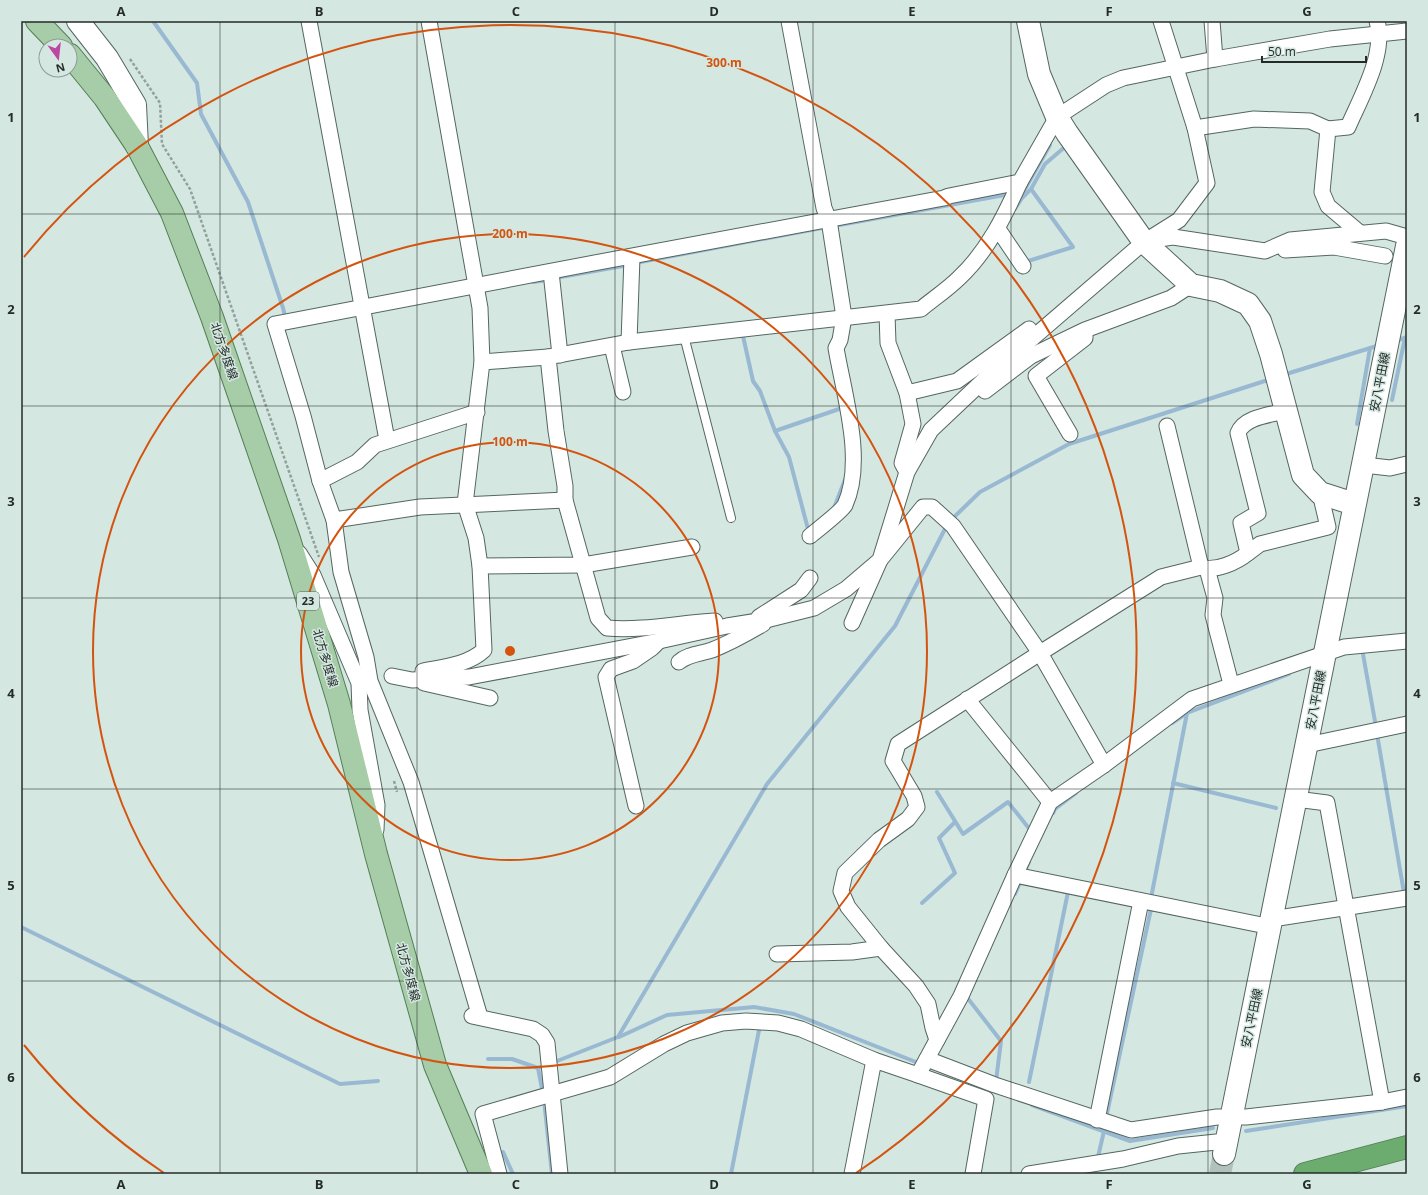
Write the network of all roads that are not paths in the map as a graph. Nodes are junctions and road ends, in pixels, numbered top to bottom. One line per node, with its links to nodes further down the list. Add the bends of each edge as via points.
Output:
1 (37, 21): 11 (main road)
2 (78, 21): 18 (main road, via 107,58 135,105)
3 (309, 21): 33 (street)
4 (429, 21): 31 (street)
5 (789, 21): 20 (street, via 824,208)
6 (1028, 21): 15 (main road, via 1039,74)
7 (1161, 21): 14 (street)
8 (1212, 21): 12 (street)
9 (1379, 27): 10 (street); 12 (street, via 1330,39); 17 (street, via 1371,75 1348,127)
10 (1407, 31)
11 (53, 38)
12 (1215, 59): 14 (street)
13 (78, 66): 18 (main road, 北方多度線 / 23, via 105,98)
14 (1175, 67): 15 (street, via 1123,78 1106,85); 16 (street)
15 (1057, 117): 19 (street); 24 (main road)
16 (1195, 128): 17 (street, via 1254,119 1310,121); 24 (street, via 1207,183 1179,220)
17 (1328, 129): 22 (street, via 1322,192 1328,206)
18 (137, 146): 62 (main road, 北方多度線 / 23, via 172,213 212,317)
19 (1020, 182): 20 (street); 21 (street)
20 (829, 220): 28 (street); 35 (street)
21 (998, 229): 29 (street); 34 (street, via 959,279 921,309)
22 (1360, 233): 23 (street, via 1386,231); 26 (street, via 1290,240)
23 (1407, 237)
24 (1144, 242): 26 (street, via 1173,237); 32 (main road); 36 (street)
25 (1407, 246): 52 (main road, 安八平田線)
26 (1265, 251): 27 (street, via 1334,248)
27 (1385, 256)
28 (632, 257): 30 (street); 39 (street)
29 (1023, 266)
30 (550, 272): 31 (street); 41 (street)
31 (477, 285): 33 (street); 42 (street)
32 (1191, 285): 37 (street, via 1171,298); 45 (main road, via 1220,291 1248,304 1260,321)
33 (361, 307): 50 (street); 54 (street, via 275,324)
34 (887, 314): 35 (street); 44 (street, via 888,343)
35 (844, 317): 38 (street); 61 (street, via 836,348 854,450 854,472 844,506)
36 (1052, 320): 44 (street, via 1036,325 957,381); 48 (street)
37 (1085, 330): 48 (street, via 1031,356); 49 (street, via 1085,338 1036,376)
38 (684, 336): 39 (street); 59 (lane)
39 (629, 342): 40 (street)
40 (612, 346): 41 (street); 43 (street)
41 (554, 356): 42 (street); 56 (street, via 556,431)
42 (482, 362): 46 (street)
43 (623, 392)
44 (907, 393): 53 (street, via 913,424 902,463)
45 (1285, 411): 55 (main road, via 1303,475); 64 (street, via 1247,422 1238,434 1258,513 1241,522)
46 (477, 412): 50 (street); 57 (street)
47 (1167, 426): 68 (street)
48 (931, 430): 53 (street)
49 (1070, 434)
50 (387, 440): 54 (street, via 374,445 357,462)
51 (1407, 464): 52 (street, via 1390,468)
52 (1364, 465): 58 (main road, 安八平田線)
53 (907, 472): 65 (street)
54 (320, 481): 60 (street)
55 (1320, 493): 58 (main road); 64 (street, via 1328,527 1260,544)
56 (565, 500): 57 (street); 66 (street)
57 (465, 504): 60 (street, via 420,507); 67 (street, via 476,538)
58 (1354, 504): 76 (main road, 安八平田線)
59 (731, 518)
60 (334, 520): 81 (street, via 341,572 366,657)
61 (810, 536)
62 (289, 540): 81 (street, via 313,575); 91 (main road, 北方多度線 / 23, via 339,704)
63 (692, 547): 66 (street)
64 (1248, 553): 68 (street, via 1238,561)
65 (880, 560): 70 (street, via 846,588 814,608); 72 (street); 77 (street, via 923,507 932,507 953,526)
66 (583, 565): 67 (street); 73 (street, via 598,618 607,628 631,630 717,621)
67 (480, 566): 79 (street, via 484,650 476,658 446,667)
68 (1204, 568): 77 (street, via 1161,577); 82 (street, via 1215,598 1213,615)
69 (810, 578): 71 (street, via 801,590)
70 (770, 619): 71 (street); 78 (street, via 742,636 711,650 685,657)
71 (752, 622): 73 (street)
72 (852, 623)
73 (727, 626): 74 (street)
74 (659, 641): 80 (street, via 469,677); 90 (street, via 633,661 611,670 606,677)
75 (1407, 641): 76 (street, via 1344,647)
76 (1326, 652): 82 (street); 86 (main road, 安八平田線)
77 (1040, 653): 84 (street); 87 (street)
78 (679, 662)
79 (392, 676): 80 (street); 81 (street)
80 (412, 680): 83 (street)
81 (364, 682): 91 (street, via 360,710 377,805); 103 (street, via 411,782 476,1017 533,1029 542,1035 547,1043)
82 (1231, 684): 87 (street, via 1192,699)
83 (490, 698)
84 (967, 699): 89 (street); 97 (street, via 898,744 894,761 914,796 917,807 908,819 879,840 845,873 841,891 848,907)
85 (1407, 724): 86 (street)
86 (1307, 746): 88 (main road, 安八平田線)
87 (1104, 765): 89 (street)
88 (1296, 799): 95 (street, via 1328,803); 96 (main road, 安八平田線)
89 (1050, 802): 92 (street)
90 (636, 806)
91 (376, 854): 111 (main road, 北方多度線 / 23, via 435,1065)
92 (1015, 875): 94 (street); 99 (street, via 961,996)
93 (1407, 898): 95 (street)
94 (1141, 901): 96 (street); 107 (street)
95 (1347, 908): 96 (street); 105 (street)
96 (1272, 923): 106 (main road, 安八平田線)
97 (880, 948): 98 (street, via 852,952); 99 (street, via 916,986 928,1004)
98 (777, 954)
99 (937, 1040): 100 (street)
100 (927, 1059): 102 (street); 107 (street)
101 (874, 1060): 102 (street); 103 (street, via 801,1029 778,1023 746,1021 687,1033 610,1077); 114 (street)
102 (918, 1075): 115 (street, via 986,1099)
103 (552, 1095): 112 (street, via 482,1114); 113 (street)
104 (1407, 1097): 105 (street)
105 (1382, 1102): 106 (street)
106 (1232, 1117): 107 (street, via 1131,1130); 108 (main road, 安八平田線)
107 (1097, 1120)
108 (1225, 1147): 116 (street, via 1178,1146 1123,1159)
109 (1407, 1147): 117 (highway)
110 (1407, 1158): 118 (highway)
111 (481, 1174)
112 (499, 1174)
113 (560, 1174)
114 (852, 1174)
115 (973, 1174)
116 (1029, 1174)
117 (1305, 1174)
118 (1315, 1174)

